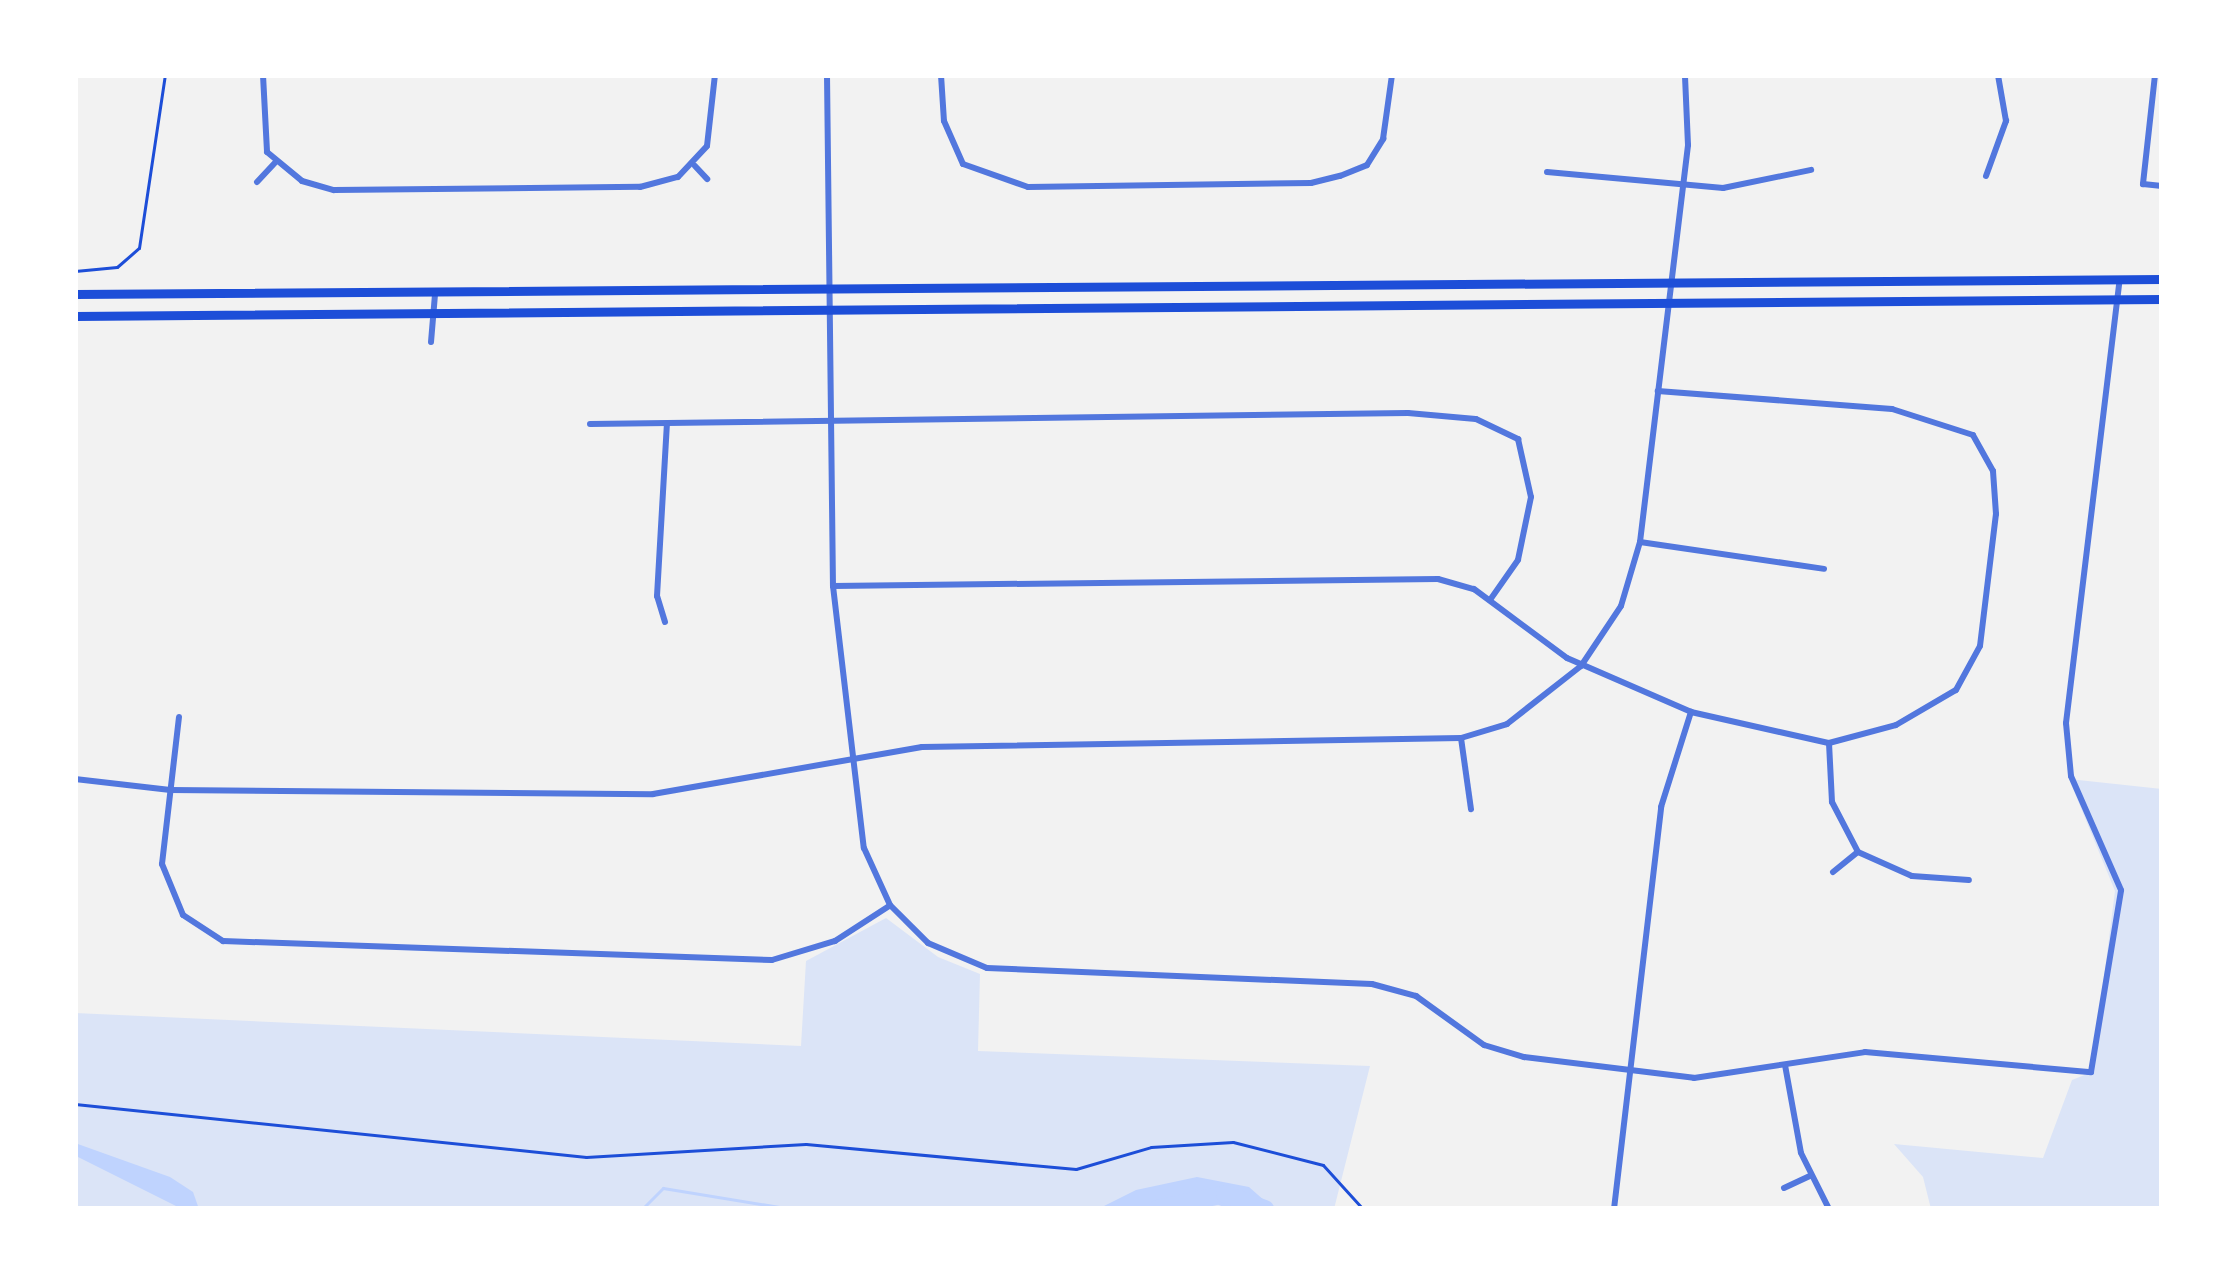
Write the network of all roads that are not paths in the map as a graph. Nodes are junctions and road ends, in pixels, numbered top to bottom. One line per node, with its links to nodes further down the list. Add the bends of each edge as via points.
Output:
1 (263, 75): 9 (street, via 260,121)
2 (715, 75): 10 (street, via 706,146)
3 (827, 75): 21 (street)
4 (941, 75): 5 (street, via 944,121 963,164 1028,187 1340,176 1367,164 1383,139)
5 (1392, 75)
6 (1685, 75): 16 (street)
7 (1998, 75): 13 (street, via 2006,121)
8 (2155, 75): 17 (street, via 2143,184)
9 (276, 165): 10 (street, via 334,190 640,187); 15 (street)
10 (694, 166): 14 (street)
11 (1811, 170): 16 (street, via 1754,187)
12 (1547, 172): 16 (street)
13 (1986, 176)
14 (707, 179)
15 (257, 182)
16 (1683, 184): 20 (street)
17 (2162, 186)
18 (2120, 279): 19 (main road); 20 (main road); 24 (street)
19 (2162, 279)
20 (1670, 284): 21 (main road); 26 (street)
21 (831, 292): 22 (main road); 27 (street)
22 (435, 293): 23 (main road); 29 (street)
23 (75, 294)
24 (2120, 299): 25 (main road); 26 (main road); 55 (street, via 2066,723 2071,776 2120,890 2092,1072 1904,1052)
25 (2162, 299)
26 (1669, 304): 27 (main road); 31 (street)
27 (830, 313): 29 (main road); 32 (street)
28 (75, 316): 29 (main road)
29 (434, 317): 30 (street)
30 (431, 342)
31 (1658, 391): 35 (street); 46 (street, via 1892,409 1973,435 1993,472 1996,514 1972,668 1932,708)
32 (831, 419): 34 (street); 37 (street); 38 (street, via 1408,412 1476,419 1518,439 1531,496 1518,560)
33 (590, 424): 34 (street)
34 (667, 424): 39 (street, via 657,596)
35 (1640, 542): 36 (street); 40 (street, via 1621,606)
36 (1824, 568)
37 (832, 586): 38 (street, via 1416,578 1458,582); 47 (street)
38 (1490, 600): 40 (street)
39 (665, 622)
40 (1582, 666): 42 (street); 45 (street, via 1507,724)
41 (2162, 686): 43 (street)
42 (1691, 712): 46 (street); 56 (street, via 1661,807)
43 (2162, 714)
44 (179, 717): 49 (street)
45 (1461, 738): 47 (street, via 944,746); 50 (street)
46 (1829, 743): 51 (street, via 1832,802)
47 (855, 755): 49 (street, via 653,794); 54 (street, via 864,848)
48 (75, 779): 49 (street)
49 (170, 790): 54 (street, via 161,864 171,898 203,932 241,945 772,960 835,941)
50 (1471, 809)
51 (1858, 852): 52 (street); 53 (street, via 1912,876)
52 (1833, 872)
53 (1969, 880)
54 (890, 905): 56 (street, via 928,943 987,968 1372,983 1416,996 1502,1052)
55 (1785, 1065): 56 (street, via 1694,1078); 57 (street, via 1793,1129)
56 (1631, 1070): 59 (street)
57 (1810, 1176): 58 (street); 60 (street)
58 (1784, 1188)
59 (1614, 1209)
60 (1829, 1209)

